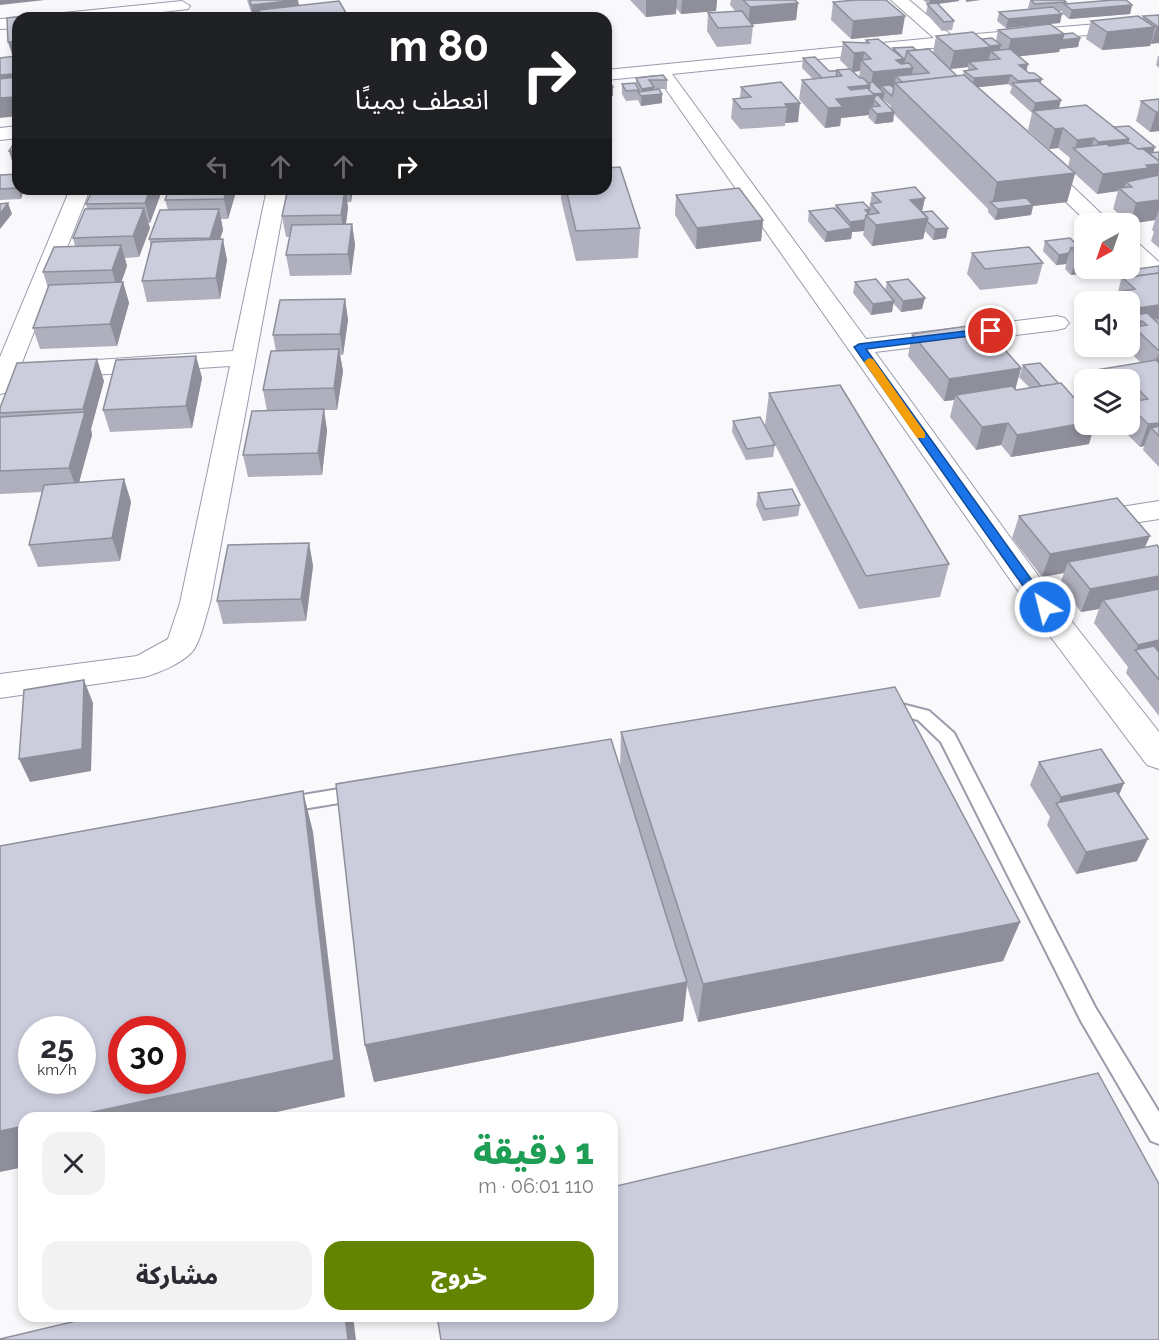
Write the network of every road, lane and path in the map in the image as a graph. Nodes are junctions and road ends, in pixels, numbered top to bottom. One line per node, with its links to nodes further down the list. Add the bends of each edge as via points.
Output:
1 (899, 0): 5 (street)
2 (182, 6): 3 (street)
3 (122, 12)
4 (1159, 24): 5 (street)
5 (948, 41): 6 (street)
6 (907, 45): 7 (street); 8 (street)
7 (924, 60)
8 (661, 70): 9 (street); 17 (street)
9 (612, 74)
10 (1026, 154): 13 (street)
11 (78, 195): 19 (street)
12 (276, 195): 18 (street)
13 (1090, 213)
14 (1140, 257): 15 (street)
15 (1159, 274)
16 (1057, 323): 17 (street)
17 (859, 347): 24 (street, via 1005,534 1058,625)
18 (243, 358): 19 (street); 22 (street, via 195,603 181,645 144,666)
19 (3, 380)
20 (1159, 510): 21 (street)
21 (1064, 525)
22 (0, 686)
23 (863, 710): 27 (lane, via 887,706 923,715 948,738 1088,1014)
24 (1155, 746)
25 (378, 790): 26 (lane)
26 (272, 807)
27 (1159, 1133)

